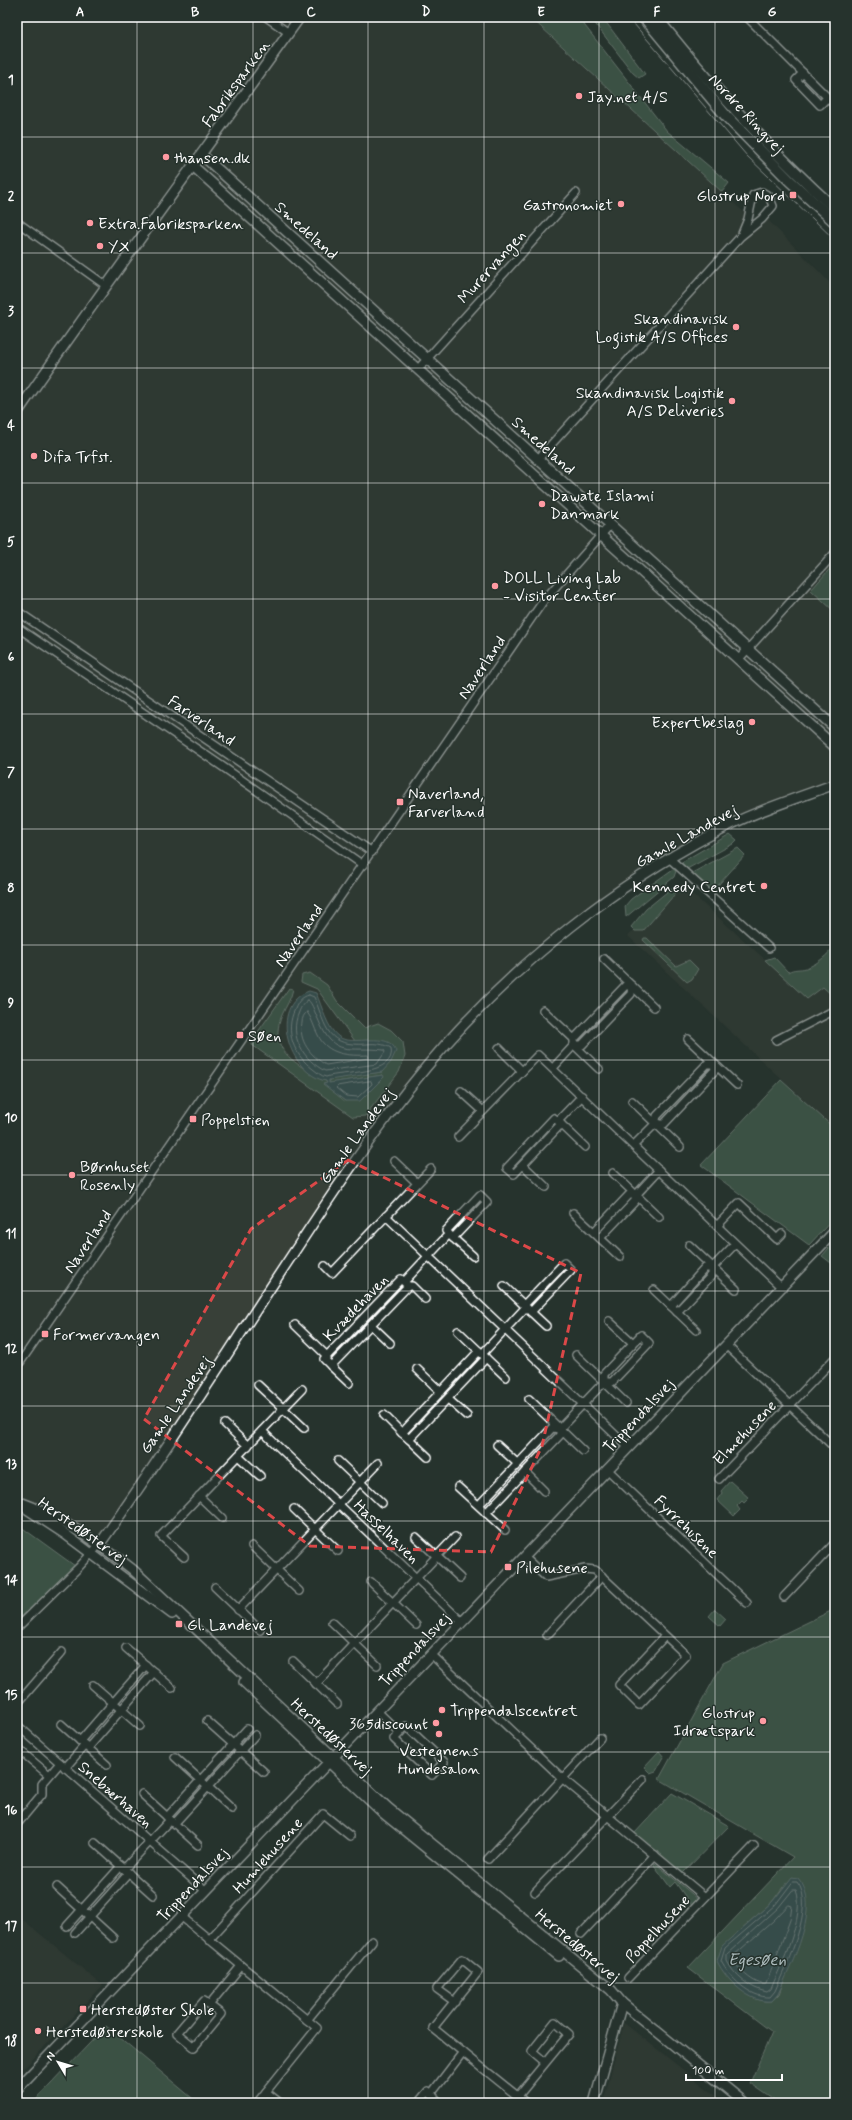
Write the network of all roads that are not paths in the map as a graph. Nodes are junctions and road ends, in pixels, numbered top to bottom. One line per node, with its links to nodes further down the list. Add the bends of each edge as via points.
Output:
1 (266, 17): 6 (street, Fabriksparken)
2 (300, 17): 6 (street, Fabriksparken)
3 (644, 17): 13 (main road, Nordre Ringvej, via 726,116)
4 (656, 17): 11 (main road, Nordre Ringvej, via 729,105)
5 (747, 17): 7 (street)
6 (289, 33): 8 (street, Fabriksparken)
7 (835, 105)
8 (202, 155): 9 (street, Fabriksparken); 16 (street, Smedeland)
9 (194, 166): 15 (street, Fabriksparken); 17 (street, Smedeland)
10 (576, 193): 16 (street, Murervangen)
11 (835, 209)
12 (17, 222): 15 (street)
13 (835, 222)
14 (741, 236): 14 (street, via 753,195 762,192 769,196 773,206); 21 (street)
15 (105, 285): 18 (street, Fabriksparken)
16 (428, 359): 17 (street); 19 (street, Smedeland)
17 (418, 369): 20 (street, Smedeland)
18 (17, 413)
19 (521, 444): 20 (street); 21 (street, Smedeland)
20 (512, 455): 23 (street, Smedeland)
21 (538, 459): 22 (street, Smedeland)
22 (610, 525): 23 (street, Naverland); 27 (street, Smedeland)
23 (600, 536): 28 (street, Smedeland); 40 (street, Naverland, via 544,600)
24 (835, 553): 27 (street)
25 (17, 612): 29 (street, Farverland)
26 (17, 627): 30 (street, Farverland)
27 (748, 649): 28 (street); 35 (street, Smedeland)
28 (738, 660): 36 (street, Smedeland)
29 (95, 665): 30 (street); 31 (street, Farverland)
30 (89, 675): 32 (street, Farverland)
31 (114, 678): 32 (street); 33 (street, Farverland)
32 (107, 688): 34 (street, Farverland)
33 (161, 710): 34 (street); 37 (street, Farverland)
34 (154, 720): 38 (street, Farverland)
35 (835, 728)
36 (835, 747)
37 (233, 758): 38 (street); 40 (street, Farverland)
38 (226, 768): 42 (street, Farverland)
39 (835, 784): 41 (street, Gamle Landevej, via 717,831)
40 (372, 852): 42 (street, Naverland)
41 (669, 858): 43 (street); 168 (street, Gamle Landevej, via 559,937 484,1004 446,1045 364,1145)
42 (363, 865): 115 (street, Naverland)
43 (768, 948)
44 (604, 959): 45 (street)
45 (632, 986): 46 (street); 51 (street, via 626,986); 51 (street, via 631,994 582,1045)
46 (654, 1007)
47 (543, 1010): 51 (street)
48 (835, 1010): 50 (street)
49 (688, 1039): 53 (street)
50 (776, 1040)
51 (574, 1042): 54 (street); 55 (street)
52 (499, 1048): 56 (street)
53 (714, 1064): 57 (street); 63 (street, via 707,1064 657,1116); 63 (street, via 715,1070 664,1124)
54 (553, 1068): 56 (street, via 538,1055); 59 (street)
55 (599, 1069)
56 (522, 1071): 61 (street)
57 (736, 1085)
58 (461, 1091): 61 (street)
59 (582, 1096): 62 (street); 65 (street)
60 (632, 1101): 63 (street)
61 (483, 1111): 64 (street)
62 (560, 1123): 66 (street); 69 (street); 69 (street, via 554,1118 508,1168 514,1174)
63 (655, 1124): 65 (street); 67 (street)
64 (458, 1138)
65 (634, 1145): 71 (street)
66 (585, 1147)
67 (680, 1147)
68 (394, 1161): 73 (street)
69 (523, 1165): 74 (street)
70 (431, 1169): 73 (street)
71 (659, 1170): 75 (street); 79 (street)
72 (614, 1173): 75 (street)
73 (417, 1184): 77 (street)
74 (546, 1187)
75 (636, 1195): 78 (street); 81 (street, via 629,1195); 84 (street, via 635,1200)
76 (573, 1213): 81 (street)
77 (386, 1216): 87 (street); 90 (street, via 332,1273)
78 (659, 1216)
79 (717, 1226): 82 (street, via 739,1203 777,1239); 85 (street)
80 (835, 1231): 94 (street, Trippendalsvej)
81 (594, 1232): 84 (street)
82 (782, 1234)
83 (451, 1236): 83 (street, Kvædehaven, via 446,1231 480,1195 487,1202); 87 (street, Kvædehaven); 88 (street)
84 (600, 1238): 89 (street)
85 (735, 1244): 91 (street); 94 (street)
86 (689, 1245): 91 (street)
87 (428, 1256): 92 (street, Kvædehaven); 107 (street)
88 (473, 1256)
89 (620, 1257)
90 (325, 1266)
91 (712, 1268): 95 (street); 98 (street, via 705,1268); 100 (street, via 712,1275)
92 (406, 1284): 97 (street, Kvædehaven, via 412,1286); 103 (street, Kvædehaven); 113 (street, Kvædehaven, via 401,1279)
93 (504, 1286): 99 (street)
94 (781, 1287): 110 (street, Trippendalsvej)
95 (736, 1289)
96 (654, 1290): 98 (street)
97 (425, 1299)
98 (671, 1306): 100 (street)
99 (527, 1308): 99 (street, via 564,1263 571,1270); 104 (street); 107 (street)
100 (677, 1312): 105 (street)
101 (609, 1321): 109 (street)
102 (295, 1325): 113 (street, Kvædehaven)
103 (371, 1325): 108 (street, Kvædehaven); 116 (street, Kvædehaven)
104 (546, 1326)
105 (696, 1330)
106 (458, 1331): 111 (street)
107 (505, 1331): 111 (street); 127 (street)
108 (390, 1343)
109 (633, 1343): 119 (street, via 604,1374); 119 (street, via 641,1335 649,1343 612,1382)
110 (726, 1345): 128 (street, Elmehusene); 140 (street, Trippendalsvej)
111 (483, 1355): 118 (street); 123 (street); 124 (street)
112 (576, 1355): 119 (street)
113 (327, 1356): 116 (street, Kvædehaven, via 324,1359)
114 (835, 1358): 128 (street, Elmehusene)
115 (18, 1365)
116 (331, 1366): 120 (street, Kvædehaven)
117 (417, 1369): 123 (street)
118 (506, 1376)
119 (604, 1382): 126 (street); 127 (street)
120 (349, 1383)
121 (258, 1385): 129 (street)
122 (302, 1389): 129 (street)
123 (441, 1392): 136 (street)
124 (448, 1399): 131 (street); 137 (street)
125 (529, 1399): 134 (street)
126 (626, 1403)
127 (583, 1404): 134 (street); 140 (street)
128 (790, 1405): 141 (street, Elmehusene); 151 (street, Elmehusene)
129 (283, 1409): 133 (street); 135 (street)
130 (384, 1415): 136 (street)
131 (466, 1416)
132 (225, 1424): 139 (street)
133 (304, 1428)
134 (560, 1429): 142 (street); 147 (street, via 552,1428); 148 (street, via 560,1435)
135 (262, 1431): 139 (street); 157 (street, Hasselhaven)
136 (402, 1432): 137 (street)
137 (409, 1439): 144 (street)
138 (497, 1445): 147 (street)
139 (248, 1446): 143 (street)
140 (628, 1447): 149 (street, Trippendalsvej)
141 (835, 1448)
142 (583, 1451)
143 (238, 1456): 150 (street); 155 (street)
144 (428, 1457)
145 (338, 1461): 152 (street, Hasselhaven)
146 (378, 1463): 152 (street, Hasselhaven)
147 (518, 1464): 159 (street)
148 (525, 1472): 154 (street); 161 (street)
149 (610, 1472): 174 (street, Trippendalsvej); 184 (street, Fyrrehusene)
150 (260, 1476)
151 (719, 1479)
152 (360, 1482): 157 (street, Hasselhaven); 158 (street, Hasselhaven)
153 (458, 1487): 159 (street)
154 (544, 1491)
155 (199, 1496): 162 (street); 173 (street, via 161,1536)
156 (17, 1502): 168 (street, Herstedøstervej, via 39,1509); 171 (street, Herstedøstervej)
157 (339, 1504): 163 (street, Hasselhaven); 177 (street, Hasselhaven)
158 (382, 1504)
159 (479, 1505): 161 (street)
160 (294, 1510): 163 (street)
161 (486, 1513): 164 (street)
162 (222, 1518)
163 (315, 1529): 170 (street); 175 (street, Hasselhaven)
164 (505, 1530)
165 (416, 1537): 172 (street, Hasselhaven)
166 (455, 1537): 172 (street, Hasselhaven)
167 (835, 1543): 182 (street)
168 (99, 1544): 171 (street, Gamle Landevej); 222 (street, Herstedøstervej, via 138,1574)
169 (252, 1546): 175 (street)
170 (338, 1551)
171 (91, 1553): 189 (street, Gamle Landevej); 222 (street, Herstedøstervej, via 168,1610)
172 (437, 1556): 177 (street, Hasselhaven); 178 (street, Hasselhaven)
173 (184, 1557)
174 (527, 1560): 176 (street, via 544,1576 590,1568); 186 (street, Trippendalsvej)
175 (276, 1569): 181 (street); 185 (street, Hasselhaven)
176 (602, 1576): 191 (street); 192 (street)
177 (416, 1578): 183 (street, Hasselhaven); 186 (street, Hasselhaven)
178 (460, 1578)
179 (371, 1582): 183 (street)
180 (215, 1587): 185 (street)
181 (299, 1591)
182 (784, 1597)
183 (393, 1603): 188 (street); 193 (street, Hasselhaven)
184 (747, 1603)
185 (238, 1610): 190 (street)
186 (461, 1621): 196 (street, Trippendalsvej)
187 (332, 1622): 193 (street)
188 (416, 1625)
189 (17, 1628)
190 (260, 1630)
191 (547, 1635)
192 (665, 1636): 192 (street, via 619,1685 639,1705 686,1655)
193 (354, 1643): 199 (street); 201 (street, Hasselhaven)
194 (126, 1648): 198 (street)
195 (62, 1652): 205 (street)
196 (433, 1656): 208 (street, Trippendalsvej); 227 (street, Poppelhusene)
197 (293, 1661): 201 (street)
198 (146, 1665): 200 (street); 204 (street, Snebærhaven)
199 (377, 1665)
200 (154, 1672): 203 (street); 207 (street, Snebærhaven)
201 (316, 1684): 206 (street)
202 (93, 1685): 204 (street)
203 (172, 1688)
204 (113, 1703): 207 (street); 218 (street, Snebærhaven)
205 (17, 1704)
206 (337, 1704)
207 (121, 1710): 212 (street); 218 (street, Snebærhaven)
208 (380, 1714): 214 (street); 222 (street, Trippendalsvej)
209 (207, 1721): 217 (street)
210 (61, 1724): 218 (street, Snebærhaven)
211 (17, 1725): 224 (street, Snebærhaven)
212 (140, 1726)
213 (247, 1728): 217 (street, Snebærhaven)
214 (397, 1730): 214 (street, via 394,1739 432,1775 444,1762 406,1726)
215 (255, 1735): 220 (street, Snebærhaven)
216 (600, 1738): 227 (street)
217 (233, 1744): 220 (street); 229 (street, Snebærhaven)
218 (84, 1745): 223 (street, Snebærhaven); 224 (street, Snebærhaven)
219 (17, 1748): 226 (street)
220 (240, 1751): 225 (street); 230 (street, Snebærhaven)
221 (175, 1757): 229 (street)
222 (331, 1760): 245 (street, Trippendalsvej); 261 (street, Herstedøstervej, via 611,1990)
223 (107, 1765)
224 (62, 1766): 226 (street, Snebærhaven); 237 (street, Snebærhaven)
225 (264, 1772)
226 (49, 1776): 235 (street, Snebærhaven, via 42,1784 42,1794)
227 (563, 1779): 233 (street, Poppelhusene); 242 (street)
228 (643, 1779): 233 (street)
229 (200, 1780): 230 (street); 234 (street, Snebærhaven)
230 (207, 1787): 232 (street); 234 (street, Snebærhaven)
231 (142, 1794): 234 (street, Snebærhaven)
232 (232, 1809)
233 (608, 1816): 241 (street, Poppelhusene); 246 (street)
234 (170, 1820): 237 (street, Snebærhaven); 239 (street, Snebærhaven)
235 (18, 1823)
236 (350, 1836): 256 (street, Humlehusene, via 323,1814)
237 (150, 1842): 243 (street, Snebærhaven); 245 (street, Snebærhaven)
238 (95, 1844): 243 (street)
239 (198, 1845)
240 (754, 1846): 248 (street, Poppelhusene)
241 (655, 1855): 248 (street, Poppelhusene); 254 (street)
242 (488, 1859)
243 (125, 1870): 247 (street); 249 (street, Snebærhaven); 250 (street, Snebærhaven)
244 (57, 1887): 249 (street)
245 (206, 1891): 251 (street, Trippendalsvej)
246 (535, 1892)
247 (153, 1895)
248 (705, 1897): 259 (street, Poppelhusene)
249 (82, 1910): 250 (street); 252 (street, Snebærhaven)
250 (89, 1917): 253 (street, Snebærhaven); 255 (street)
251 (184, 1919): 256 (street); 266 (street, Trippendalsvej)
252 (67, 1926)
253 (75, 1933)
254 (581, 1934)
255 (113, 1938)
256 (209, 1940): 258 (street)
257 (372, 1941): 263 (street)
258 (240, 1966): 262 (street); 263 (street)
259 (628, 1978)
260 (455, 2002): 260 (street, via 478,1972 462,1959 437,1988); 264 (street, via 433,2028)
261 (622, 2003): 275 (street); 276 (street, Herstedøstervej)
262 (209, 2005): 262 (street, via 221,2014 194,2047 177,2033 204,2001)
263 (308, 2020): 267 (street, via 317,2028)
264 (463, 2052): 268 (street); 269 (street)
265 (545, 2062): 265 (street, via 569,2034 555,2022 532,2051); 269 (street)
266 (17, 2089)
267 (266, 2092): 270 (street); 271 (street)
268 (431, 2094): 272 (street, via 428,2091); 273 (street)
269 (518, 2096): 274 (street)
270 (257, 2103)
271 (280, 2103)
272 (418, 2103)
273 (440, 2103)
274 (526, 2103)
275 (594, 2103)
276 (744, 2103)

